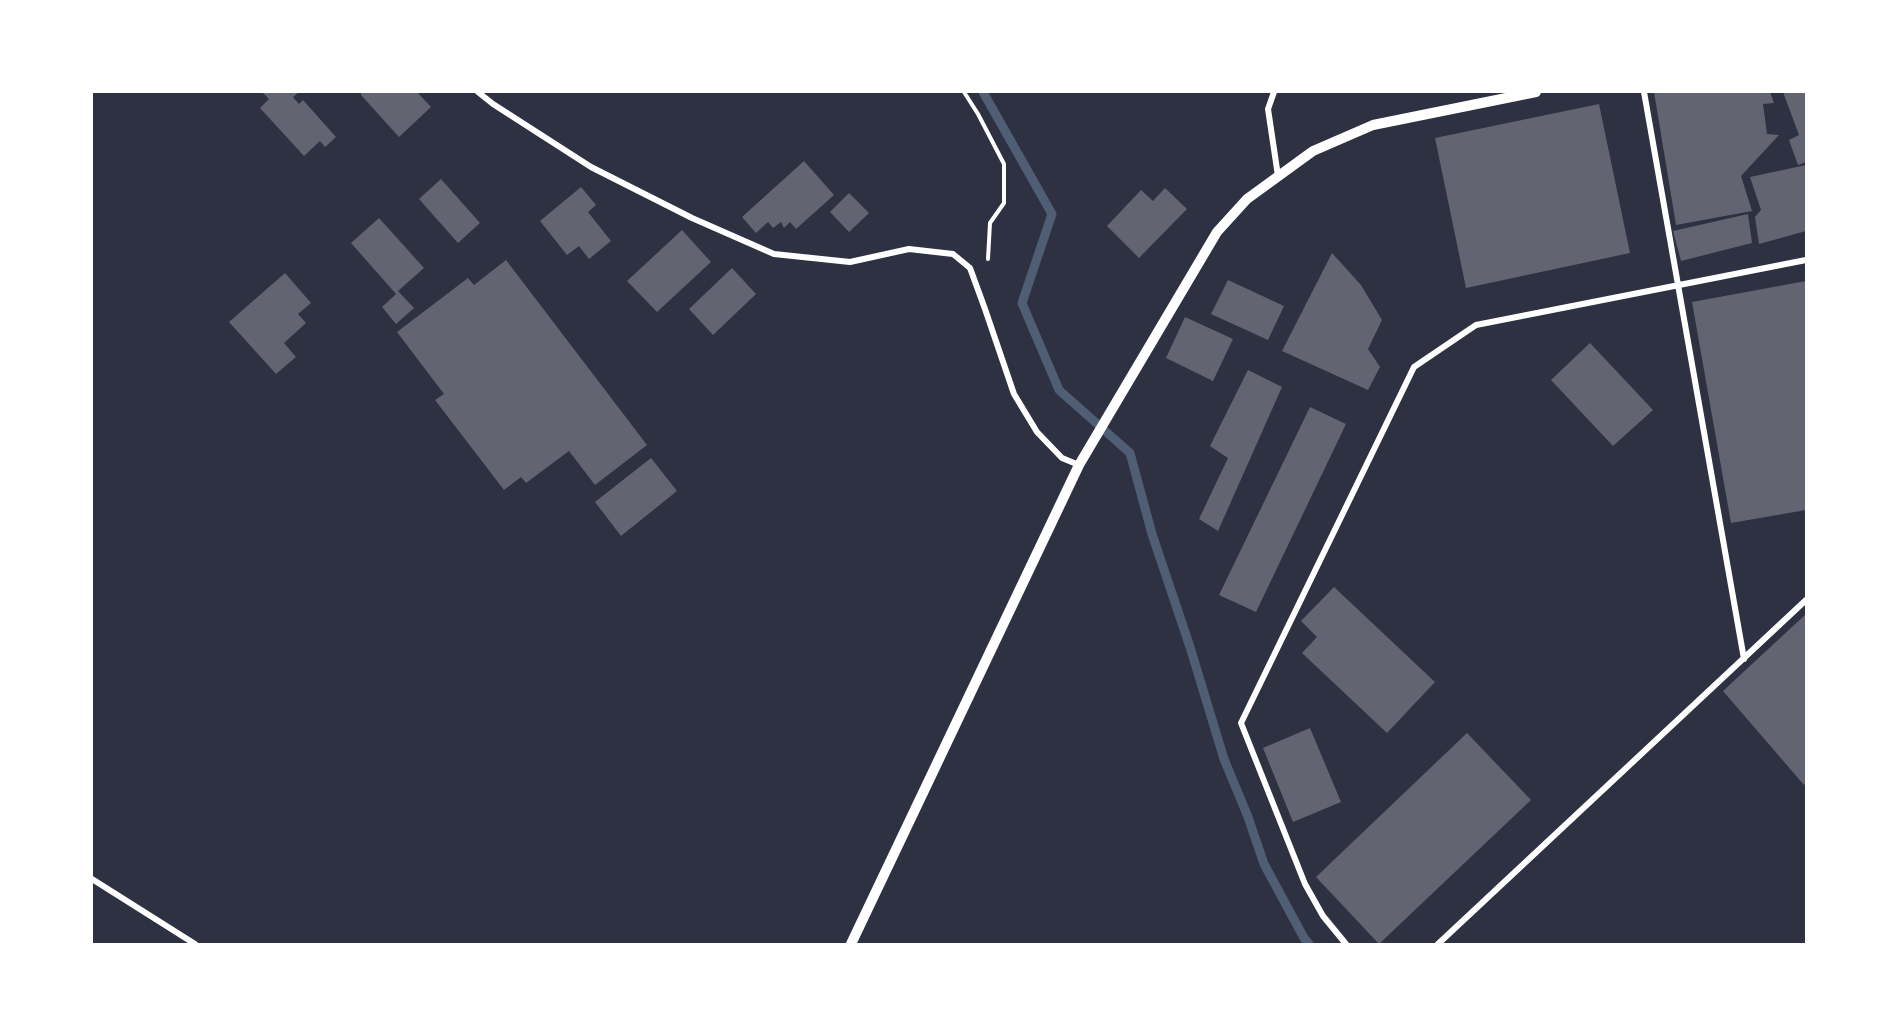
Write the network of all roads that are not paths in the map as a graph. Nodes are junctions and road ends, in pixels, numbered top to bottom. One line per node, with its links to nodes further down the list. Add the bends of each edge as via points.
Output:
1 (479, 92): 8 (street, via 591,167 774,254 850,262 909,249 953,254 969,268 1014,394 1037,432 1062,458)
2 (1274, 92): 5 (street, via 1268,109)
3 (1536, 92): 5 (street, via 1372,125 1312,151)
4 (1644, 92): 7 (street)
5 (1278, 176): 8 (street, via 1247,199 1217,232)
6 (1806, 260): 7 (street)
7 (1678, 285): 10 (street); 14 (street, via 1476,324 1414,367 1241,723 1305,884)
8 (1079, 465): 13 (street)
9 (1806, 600): 10 (street)
10 (1744, 659): 15 (street)
11 (92, 879): 12 (street)
12 (195, 945)
13 (851, 945)
14 (1346, 945)
15 (1438, 945)

